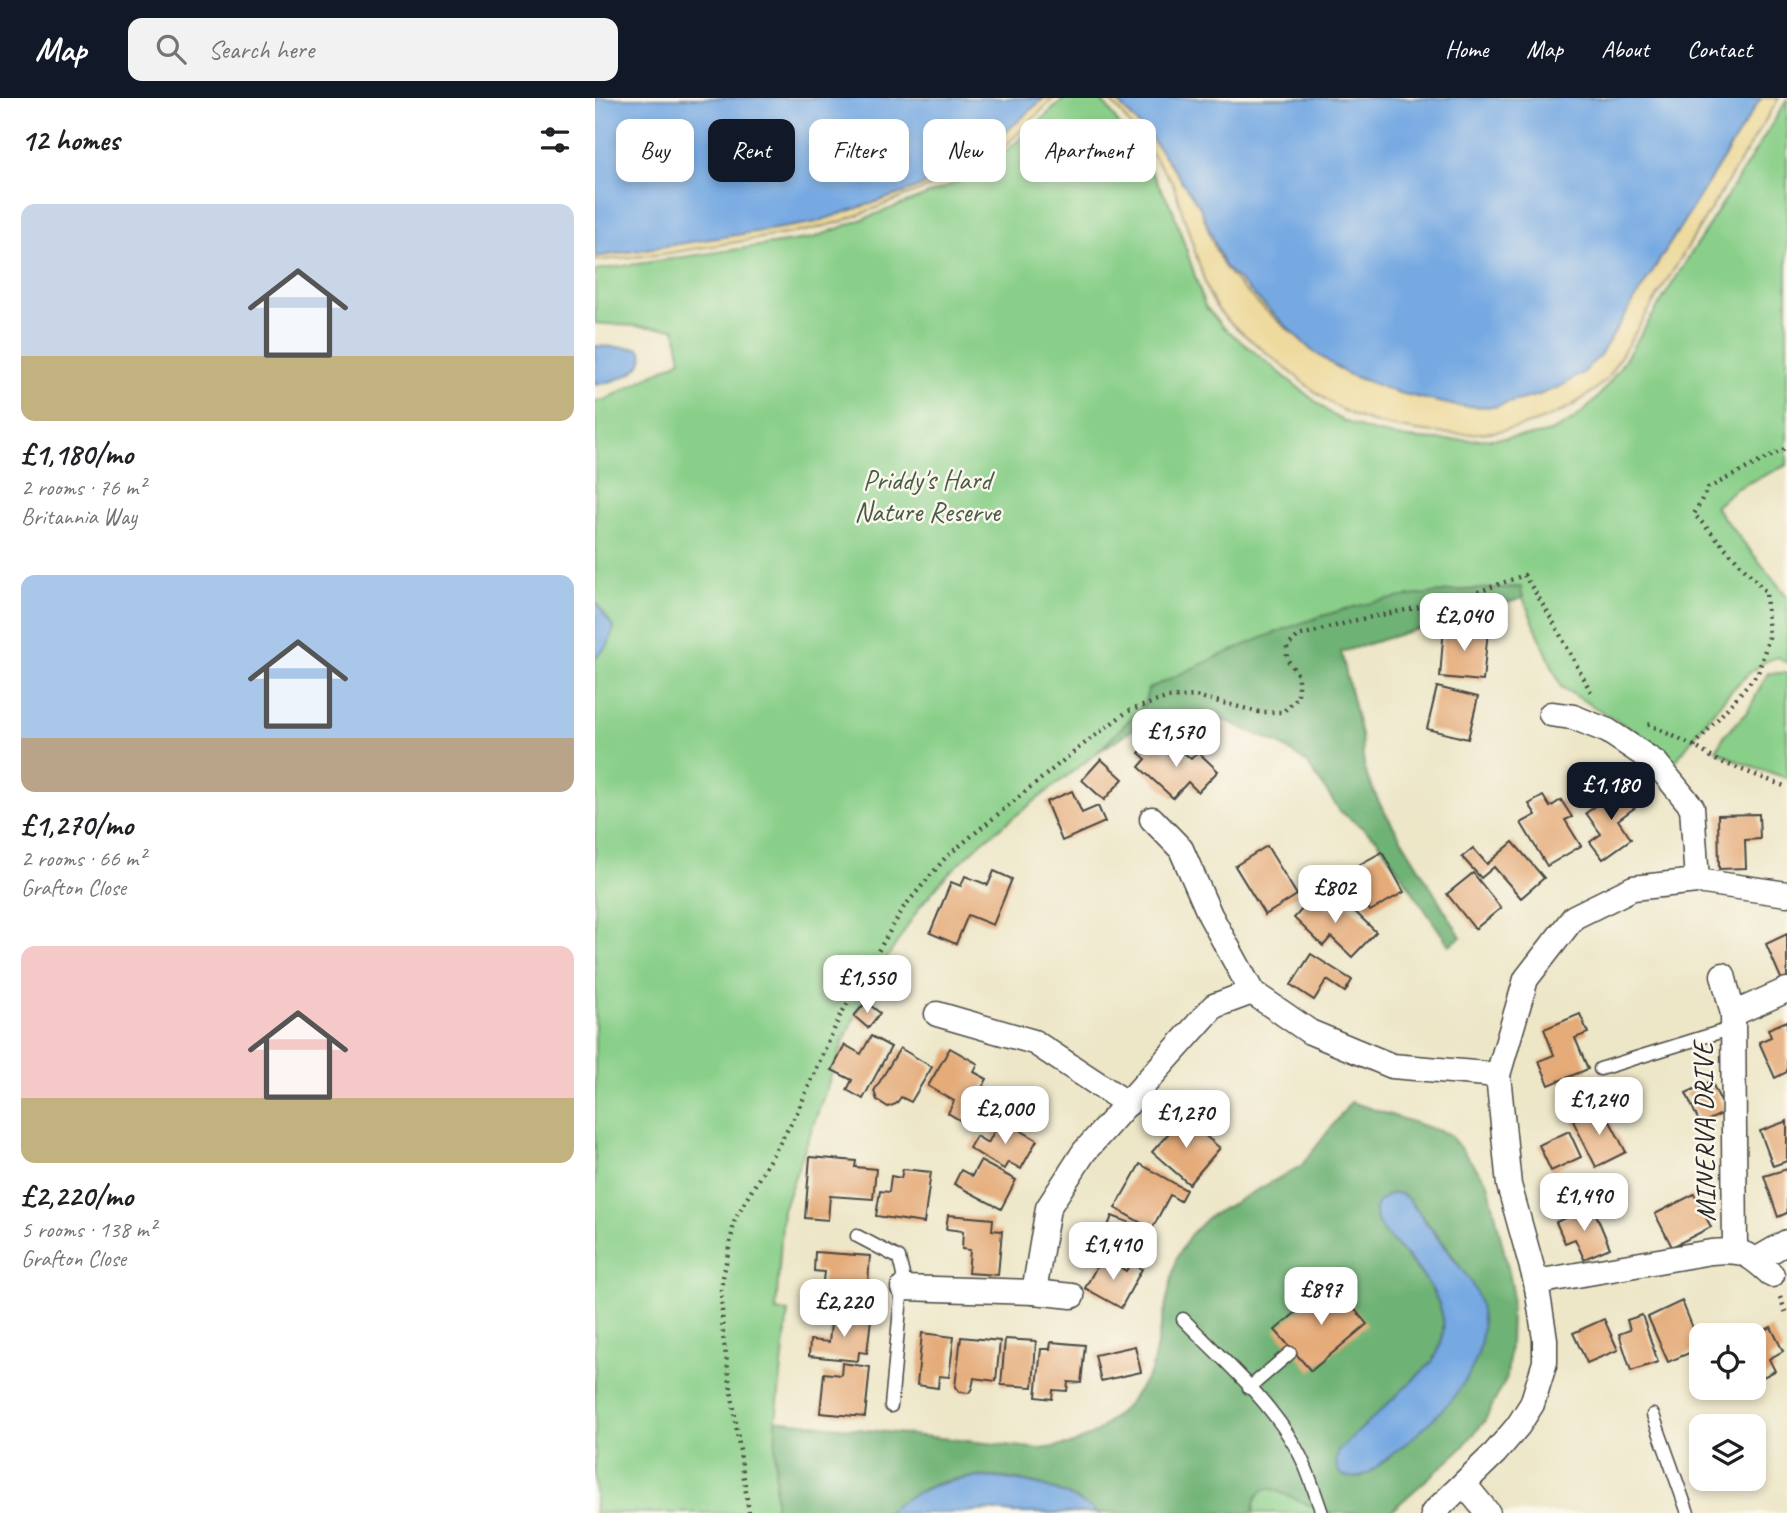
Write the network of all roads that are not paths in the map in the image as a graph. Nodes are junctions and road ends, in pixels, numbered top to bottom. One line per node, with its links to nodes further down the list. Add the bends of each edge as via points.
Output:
1 (1562, 716): 3 (street, via 1608,731 1656,763 1692,807)
2 (1152, 819): 7 (street, via 1181,849)
3 (1697, 881): 4 (street); 11 (street, via 1633,888 1574,917 1526,979)
4 (1787, 894)
5 (1723, 975): 9 (street, MINERVA DRIVE)
6 (1787, 990): 9 (street, MINERVA DRIVE)
7 (1252, 992): 11 (street, via 1310,1032 1392,1066); 12 (street, via 1214,1006)
8 (937, 1014): 12 (street, via 1034,1042)
9 (1733, 1021): 10 (lane); 15 (street, MINERVA DRIVE)
10 (1600, 1069)
11 (1498, 1075): 16 (street, via 1509,1185)
12 (1128, 1104): 18 (street, via 1084,1152 1048,1208)
13 (857, 1236): 17 (lane, via 899,1258)
14 (1787, 1242): 15 (street)
15 (1754, 1262): 16 (street, MINERVA DRIVE, via 1711,1252)
16 (1536, 1282): 25 (street, via 1545,1339 1539,1385 1518,1426)
17 (903, 1288): 18 (street); 23 (lane)
18 (1034, 1292): 19 (street)
19 (1072, 1296)
20 (1183, 1319): 22 (lane)
21 (1290, 1353): 22 (lane)
22 (1249, 1388): 26 (lane, via 1295,1446)
23 (891, 1406)
24 (1653, 1415): 29 (lane)
25 (1464, 1484): 27 (street); 28 (street)
26 (1322, 1513)
27 (1433, 1513)
28 (1488, 1513)
29 (1688, 1513)

